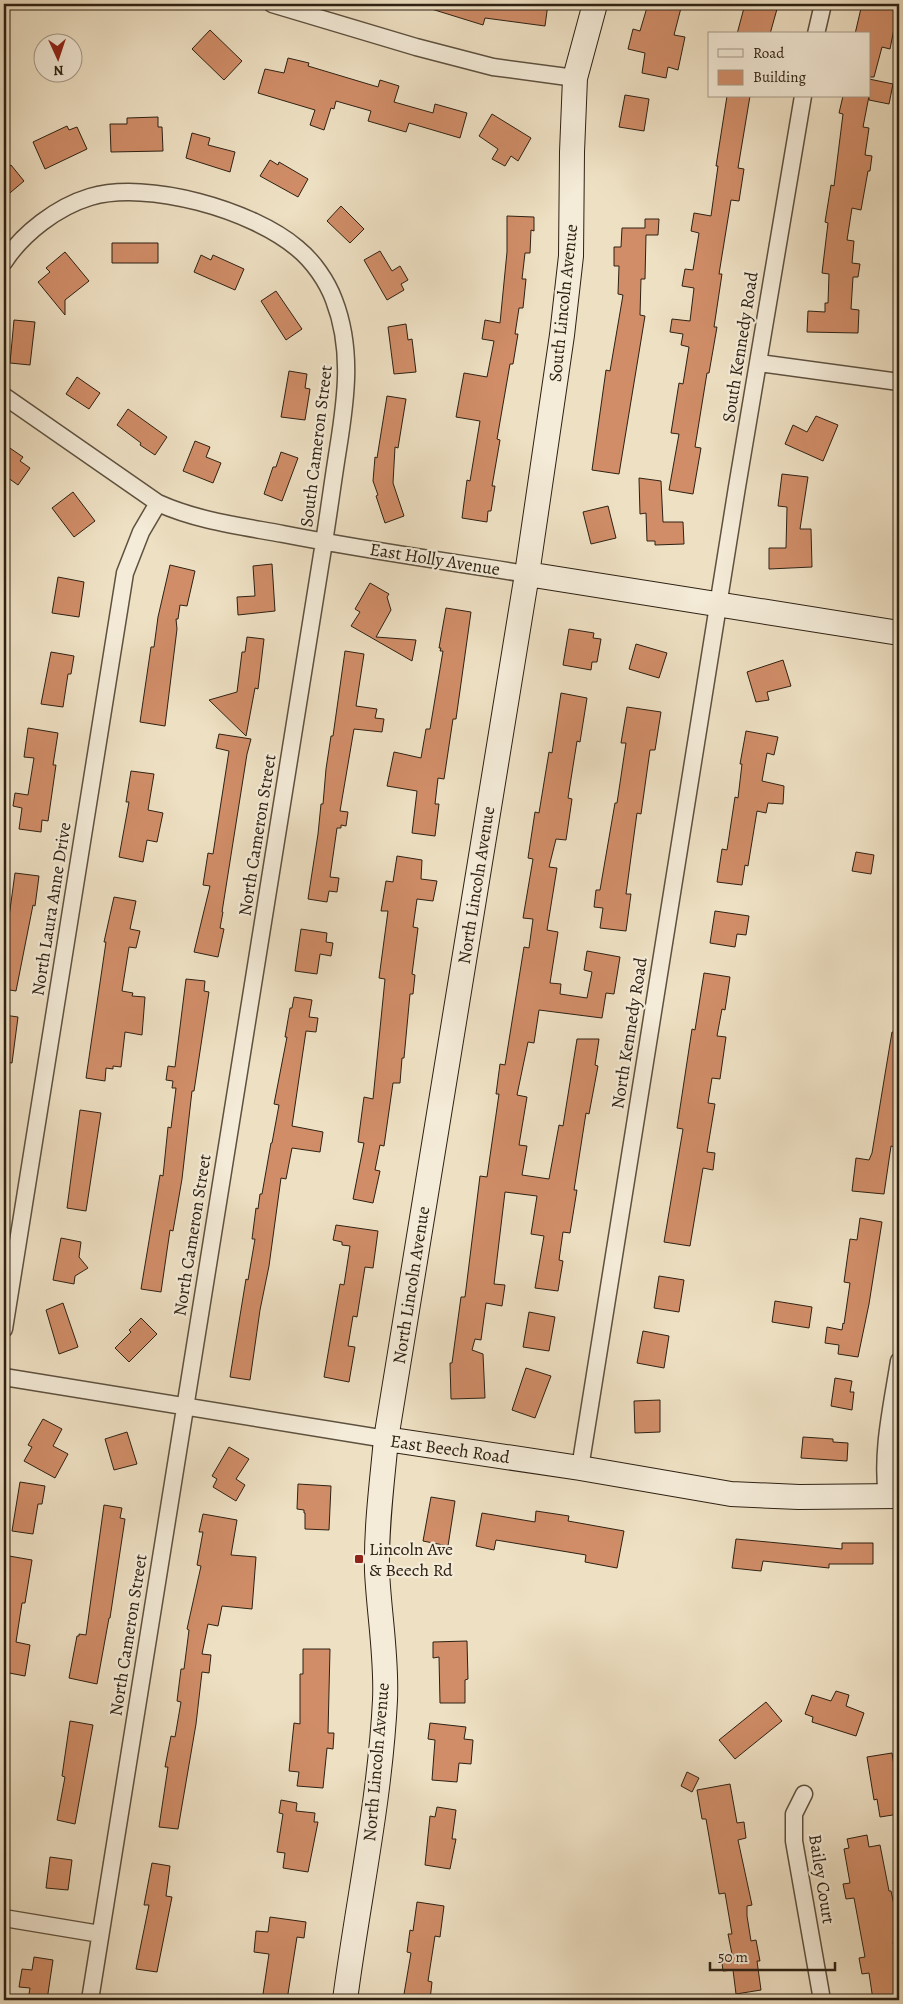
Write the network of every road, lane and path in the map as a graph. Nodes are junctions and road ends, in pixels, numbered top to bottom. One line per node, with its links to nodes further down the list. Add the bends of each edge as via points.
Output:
1 (272, 4): 5 (street, via 493,67)
2 (595, 4): 5 (street, South Lincoln Avenue)
3 (824, 4): 4 (street)
4 (817, 32)
5 (575, 78): 13 (street, South Lincoln Avenue, via 571,256)
6 (803, 98): 8 (street, South Kennedy Road)
7 (4, 262): 12 (street, South Cameron Street, via 23,238 70,206 90,197 130,192 176,198 240,216 274,231 298,248 320,274 334,300 347,359 346,395)
8 (759, 363): 9 (street); 14 (street, South Kennedy Road)
9 (899, 382)
10 (4, 396): 11 (street, East Holly Avenue)
11 (158, 503): 12 (street, East Holly Avenue, via 202,519); 16 (street, North Laura Anne Drive, via 141,532 126,573)
12 (324, 542): 13 (street, East Holly Avenue); 19 (street, North Cameron Street)
13 (527, 574): 14 (street, East Holly Avenue); 20 (street, North Lincoln Avenue)
14 (718, 604): 15 (street, East Holly Avenue); 21 (street, North Kennedy Road)
15 (899, 633)
16 (4, 1329)
17 (899, 1362): 22 (street, via 884,1474)
18 (4, 1377): 19 (street, East Beech Road)
19 (184, 1407): 20 (street, East Beech Road); 25 (street, North Cameron Street)
20 (386, 1439): 21 (street, East Beech Road); 27 (street, North Lincoln Avenue, via 377,1529 385,1699 377,1797)
21 (580, 1468): 22 (street, East Beech Road, via 731,1494)
22 (893, 1497)
23 (804, 1794): 28 (street, Bailey Court, via 794,1814 794,1841)
24 (4, 1918): 25 (street)
25 (100, 1934): 26 (street, North Cameron Street)
26 (90, 2000)
27 (344, 2000)
28 (822, 2000)

